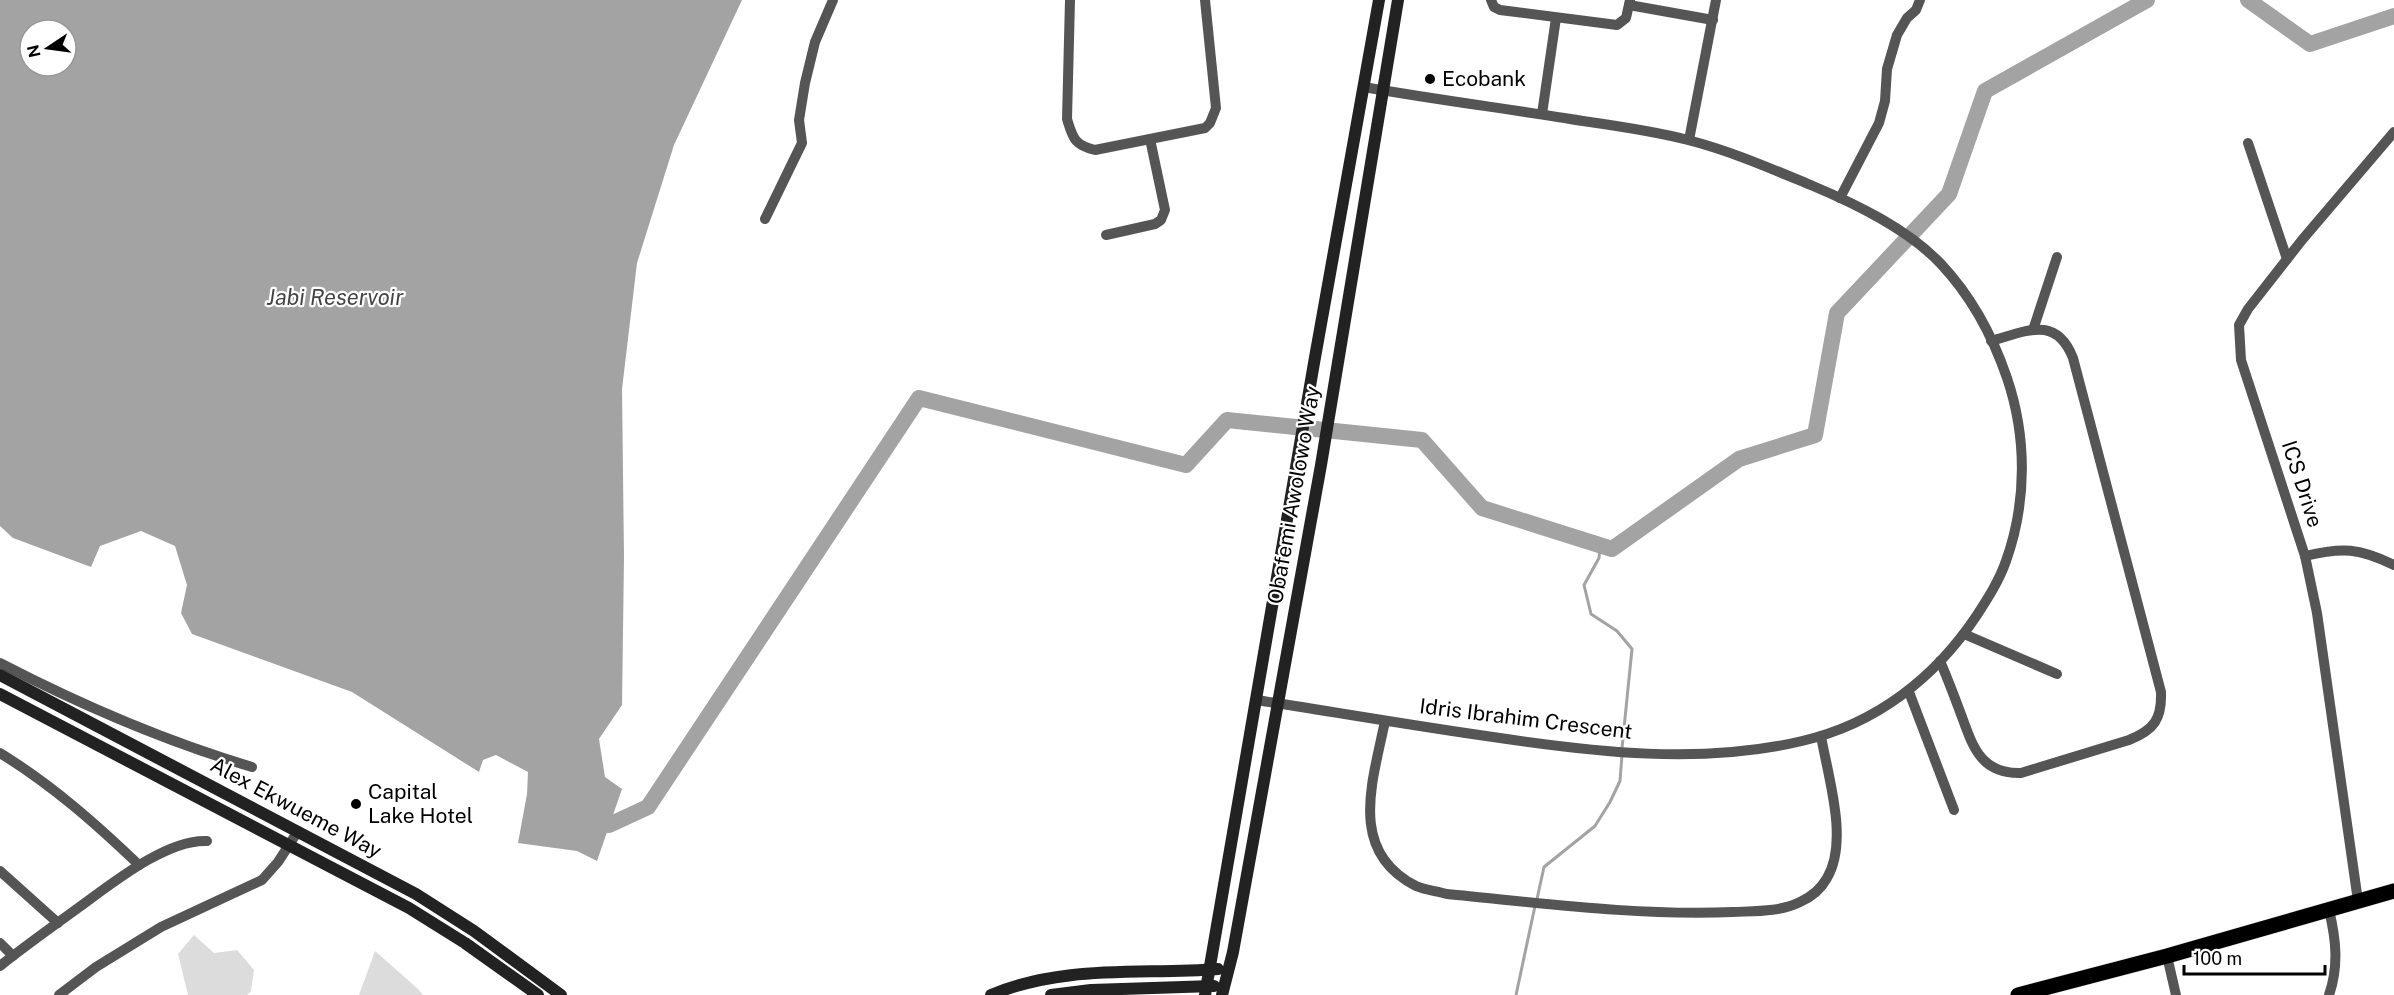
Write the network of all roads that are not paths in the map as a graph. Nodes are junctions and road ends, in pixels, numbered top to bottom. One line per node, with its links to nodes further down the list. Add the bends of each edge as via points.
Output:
1 (833, 0): 20 (street, via 815,42 805,83 799,120 801,143)
2 (1070, 0): 16 (street, via 1067,119 1072,136 1081,147 1095,150)
3 (1205, 0): 16 (street, via 1214,116 1205,128)
4 (1379, 0): 12 (main road, Obafemi Awolowo Way)
5 (1398, 0): 13 (main road, Obafemi Awolowo Way)
6 (1491, 0): 10 (street, via 1500,10)
7 (1716, 0): 11 (street)
8 (1920, 0): 19 (street, via 1897,35 1879,123)
9 (1630, 3): 10 (street, via 1626,18 1617,25); 11 (street)
10 (1556, 18): 14 (street)
11 (1713, 20): 17 (street)
12 (1364, 87): 13 (street, Idris Ibrahim Crescent); 35 (main road, Obafemi Awolowo Way)
13 (1382, 90): 14 (street, Idris Ibrahim Crescent); 36 (main road, Obafemi Awolowo Way, via 1321,465)
14 (1542, 114): 17 (street, Idris Ibrahim Crescent)
15 (2394, 132): 23 (street, ICS Drive)
16 (1150, 140): 21 (street, via 1165,210 1161,220)
17 (1689, 140): 19 (street, Idris Ibrahim Crescent)
18 (2248, 143): 23 (street)
19 (1840, 198): 25 (street, Idris Ibrahim Crescent, via 1885,221 1938,261 1966,297)
20 (765, 219)
21 (1106, 235)
22 (2057, 257): 24 (street)
23 (2287, 259): 26 (street, ICS Drive, via 2247,309 2239,325 2238,343)
24 (2033, 330): 25 (street); 29 (street, via 2060,335 2073,358 2161,692 2159,716 2152,727 2129,740 2021,773 2006,774 1981,759 1972,745)
25 (1991, 341): 28 (street, Idris Ibrahim Crescent, via 2014,405 2022,486 2004,568)
26 (2305, 556): 27 (street, via 2351,548); 48 (street, ICS Drive, via 2318,613)
27 (2394, 564)
28 (1964, 633): 29 (street, Idris Ibrahim Crescent); 31 (street)
29 (1940, 661): 33 (street, Idris Ibrahim Crescent)
30 (0, 663): 40 (street, via 57,693 195,750)
31 (2057, 674)
32 (0, 675): 42 (main road, Alex Ekwueme Way)
33 (1909, 692): 38 (street, Idris Ibrahim Crescent, via 1864,719); 41 (street)
34 (0, 694): 44 (main road, Alex Ekwueme Way)
35 (1256, 700): 36 (street, Idris Ibrahim Crescent); 56 (main road, Obafemi Awolowo Way)
36 (1276, 703): 37 (street, Idris Ibrahim Crescent); 55 (main road, Obafemi Awolowo Way)
37 (1385, 721): 38 (street, Idris Ibrahim Crescent, via 1621,752 1720,753); 38 (street, via 1369,814 1379,856 1394,873 1418,887 1447,894 1651,913 1774,910 1816,893 1836,857 1837,826)
38 (1821, 736)
39 (0, 753): 45 (street, via 39,777 85,814)
40 (252, 768)
41 (1954, 810)
42 (298, 831): 44 (street); 61 (main road, Alex Ekwueme Way, via 416,894)
43 (207, 841): 45 (street, via 185,844)
44 (288, 844): 59 (street, via 262,880 161,927); 60 (main road, Alex Ekwueme Way, via 409,908)
45 (139, 865): 50 (street)
46 (0, 871): 50 (street)
47 (2394, 891): 48 (main road)
48 (2358, 901): 49 (main road)
49 (2329, 910): 53 (main road); 66 (street, via 2336,938 2336,977)
50 (58, 923): 52 (street)
51 (0, 943): 52 (street)
52 (13, 956): 54 (street)
53 (2167, 956): 64 (main road); 65 (street)
54 (0, 966)
55 (1228, 968): 56 (main road); 57 (main road, Obafemi Awolowo Way)
56 (1211, 970): 58 (main road, Obafemi Awolowo Way); 62 (main road, via 1070,974 1028,982)
57 (1223, 990): 58 (main road)
58 (1206, 991): 63 (main road, via 1091,990)
59 (59, 995)
60 (538, 995)
61 (561, 995)
62 (991, 995)
63 (1051, 995)
64 (2018, 995)
65 (2176, 995)
66 (2330, 995)

